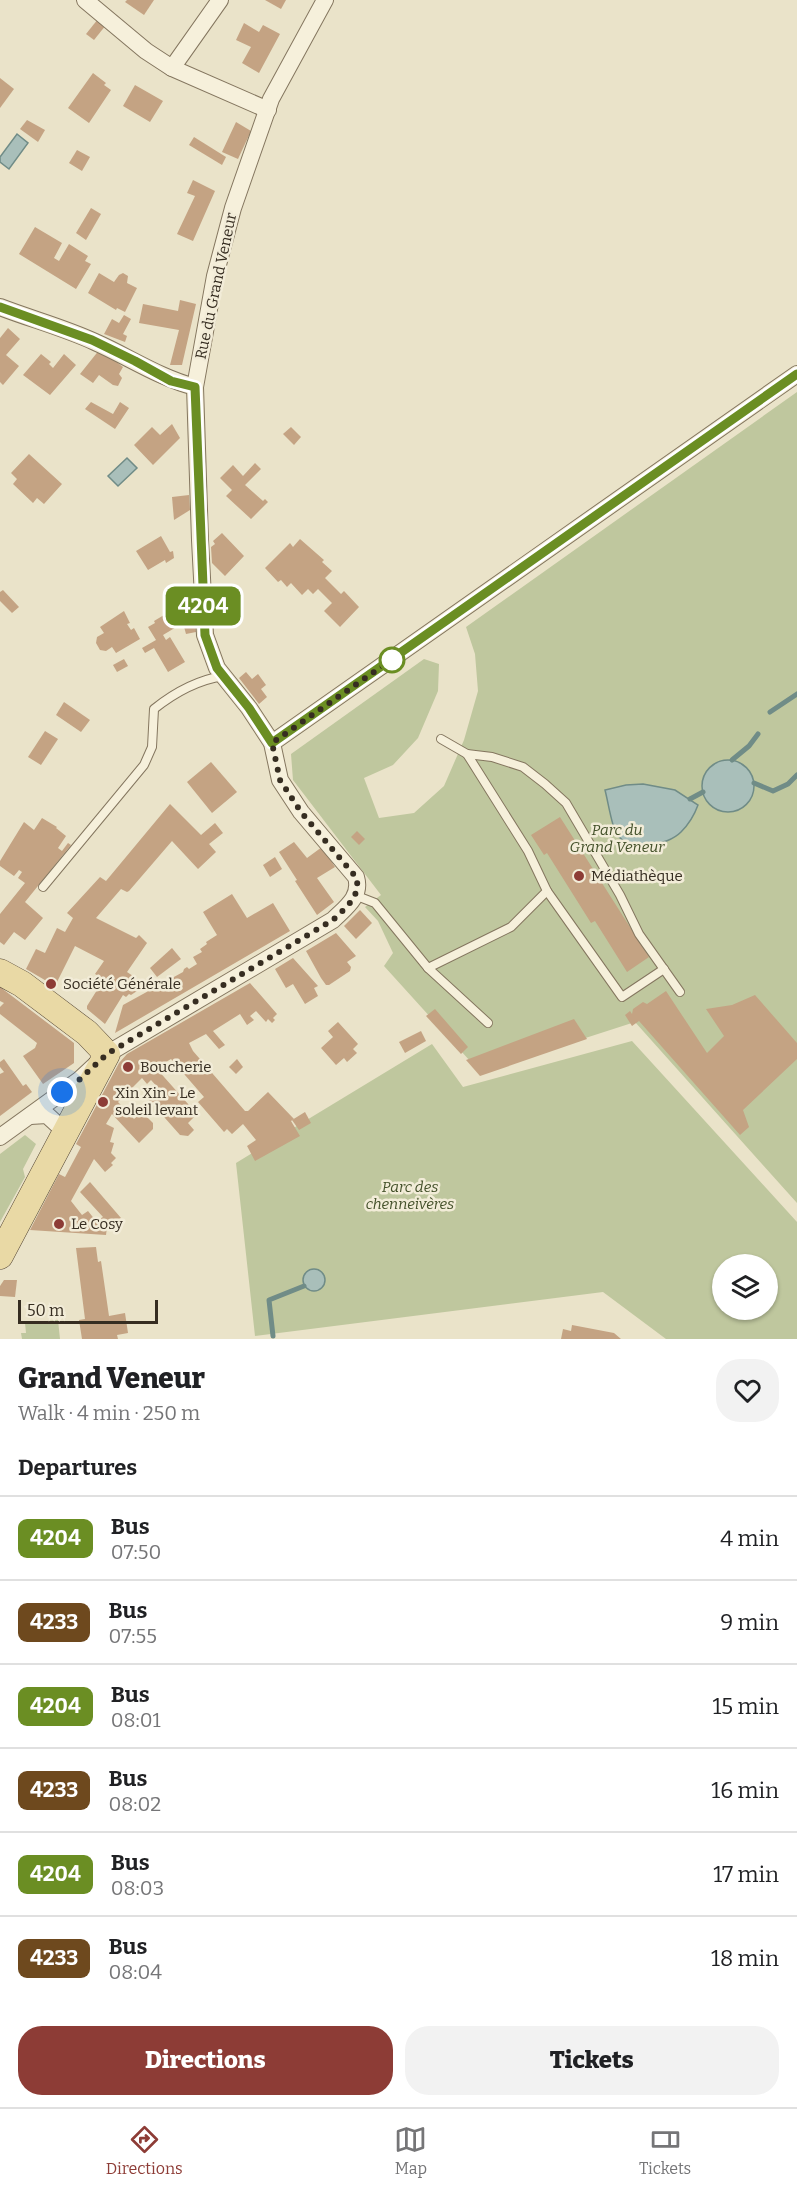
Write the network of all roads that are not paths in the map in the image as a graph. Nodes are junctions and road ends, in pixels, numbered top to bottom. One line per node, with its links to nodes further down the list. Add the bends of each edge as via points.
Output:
1 (85, 0): 4 (street)
2 (220, 0): 4 (street)
3 (325, 0): 5 (street, Rue du Grand Veneur)
4 (172, 68): 5 (street)
5 (268, 110): 8 (street, Rue du Grand Veneur, via 230,219 215,276)
6 (0, 307): 8 (street, via 92,340 171,381)
7 (797, 374): 11 (street)
8 (195, 387): 9 (street, Rue du Grand Veneur, via 205,635)
9 (224, 676): 11 (street, Rue du Grand Veneur); 13 (lane, via 173,694 154,709 152,747 144,765)
10 (441, 739): 12 (lane)
11 (272, 743): 15 (street, Rue du Grand Veneur, via 280,780 301,812 356,877)
12 (467, 754): 14 (lane, via 528,851); 17 (lane, via 523,766 566,803 639,934)
13 (43, 887)
14 (547, 891): 16 (lane, via 511,927); 17 (lane, via 622,997)
15 (357, 896): 16 (lane, via 375,903); 21 (street, via 333,920)
16 (428, 968): 20 (lane)
17 (663, 969): 19 (lane)
18 (0, 972): 21 (main road, via 87,1033)
19 (680, 992)
20 (488, 1023)
21 (107, 1054): 22 (street); 24 (main road)
22 (30, 1116): 23 (street); 24 (street, via 47,1115 59,1126)
23 (0, 1137)
24 (63, 1139): 25 (main road)
25 (0, 1256)

